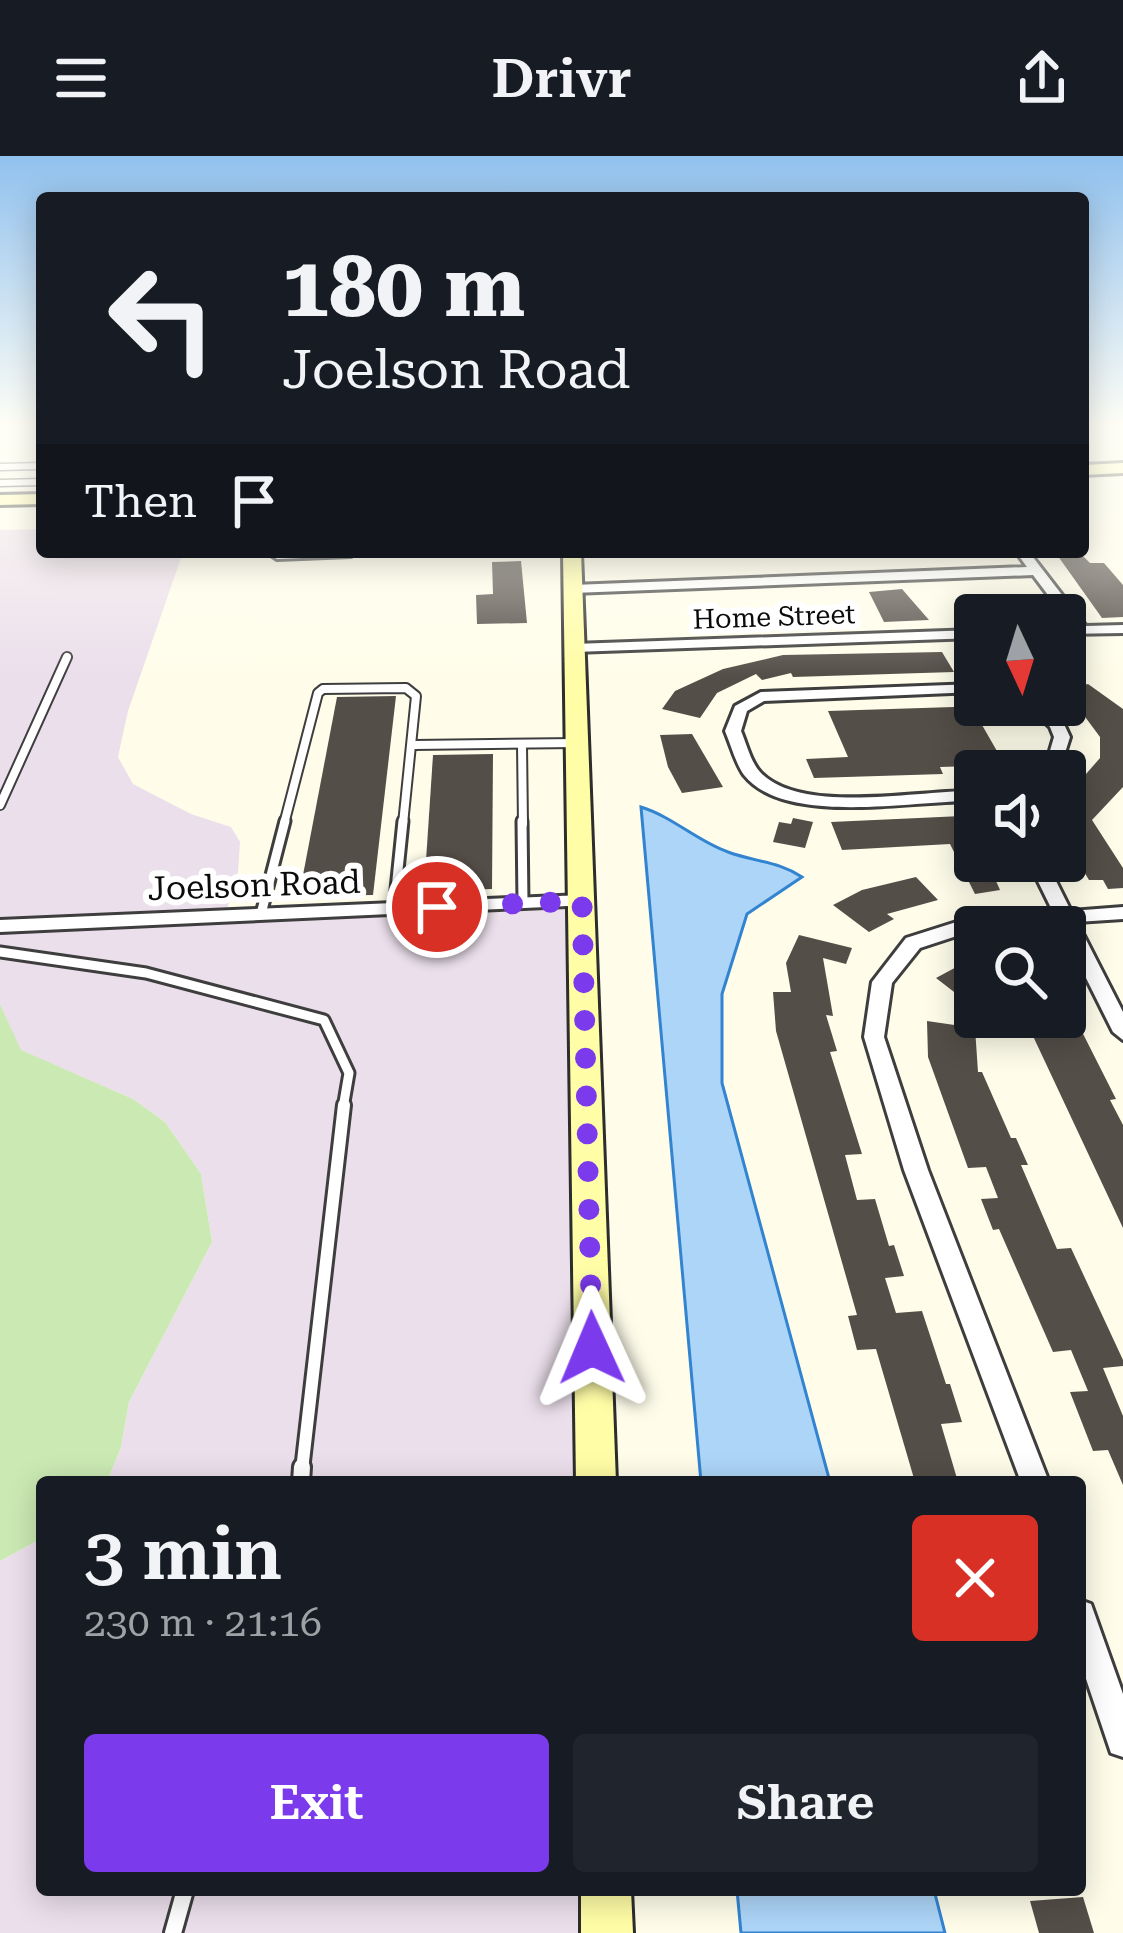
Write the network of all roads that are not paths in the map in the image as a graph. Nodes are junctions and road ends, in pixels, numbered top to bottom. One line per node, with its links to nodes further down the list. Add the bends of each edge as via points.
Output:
1 (572, 558): 4 (street)
2 (1026, 558): 3 (street)
3 (1036, 571): 4 (street); 5 (street)
4 (573, 589): 9 (street)
5 (1054, 594)
6 (1123, 628): 7 (street)
7 (1086, 630)
8 (954, 635): 9 (street, Home Street)
9 (574, 647): 12 (street)
10 (67, 657): 16 (lane)
11 (954, 689): 15 (street, via 761,698 740,710 733,731 753,776 782,793)
12 (577, 743): 14 (lane); 17 (street)
13 (414, 745): 14 (lane); 19 (lane); 20 (lane, via 416,696 406,688 318,693)
14 (522, 745): 18 (lane)
15 (954, 797)
16 (0, 805)
17 (582, 901): 18 (street, Joelson Road); 29 (street)
18 (523, 904): 19 (street, Joelson Road)
19 (394, 909): 20 (street, Joelson Road)
20 (261, 914): 23 (street, Joelson Road)
21 (1123, 914): 22 (street)
22 (1086, 915)
23 (1, 929)
24 (954, 929): 30 (street, via 913,943 883,982 874,1037)
25 (0, 952): 28 (lane, via 146,973 324,1020 349,1073)
26 (1086, 954): 27 (street)
27 (1123, 1032)
28 (302, 1476)
29 (596, 1476)
30 (1033, 1476)
31 (1086, 1633): 32 (street)
32 (1123, 1741)
33 (183, 1896): 35 (lane)
34 (606, 1896): 36 (street)
35 (172, 1933)
36 (607, 1933)

